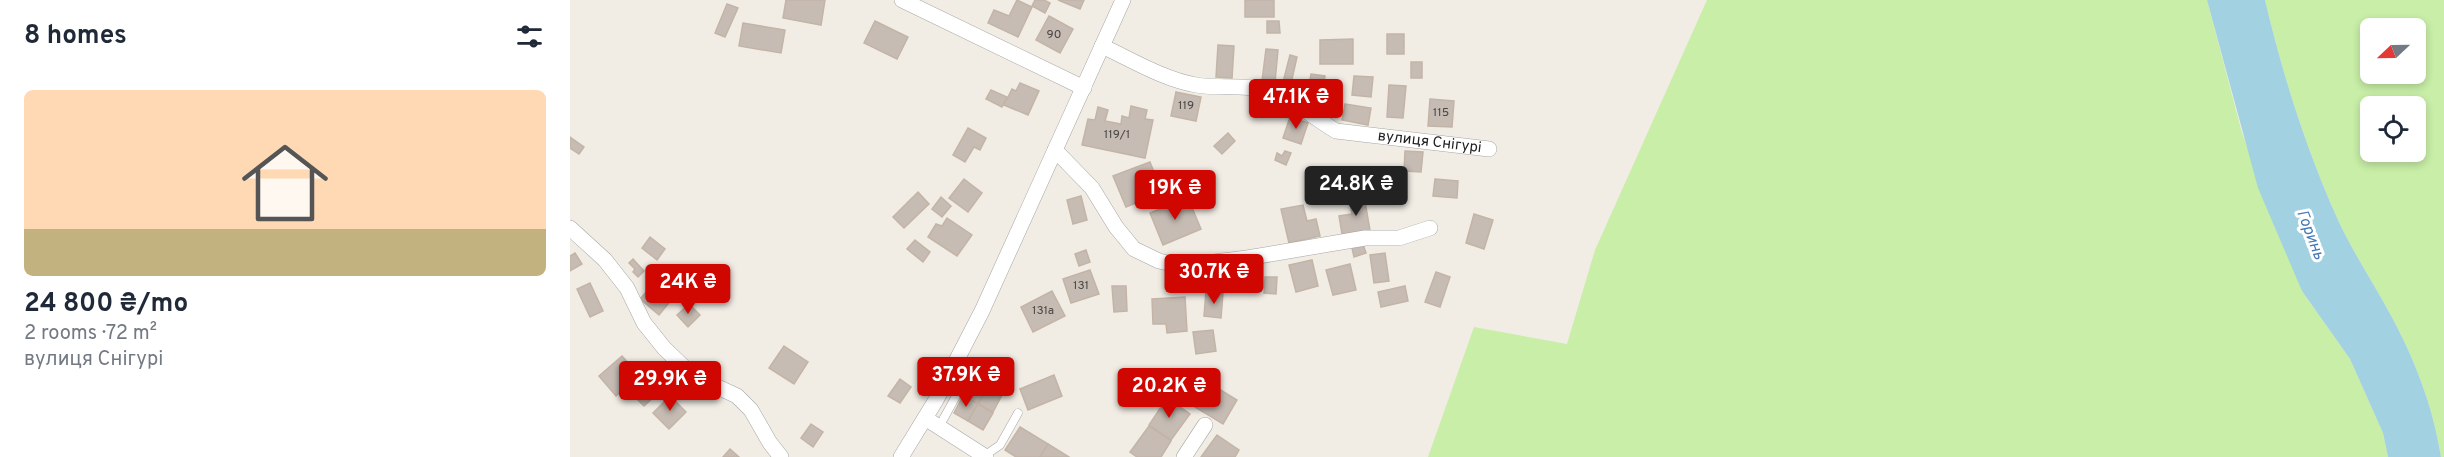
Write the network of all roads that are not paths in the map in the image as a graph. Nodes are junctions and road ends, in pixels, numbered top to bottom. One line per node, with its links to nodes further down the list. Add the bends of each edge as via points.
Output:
1 (902, 0): 4 (street)
2 (1123, 0): 3 (street)
3 (1102, 46): 4 (street); 5 (street, вулиця Снігурі, via 1150,69 1197,85 1265,90 1304,107 1336,131)
4 (1084, 88): 6 (street)
5 (1489, 149)
6 (1055, 150): 8 (street, via 1092,188 1134,249 1181,266 1365,238 1399,238); 11 (street, via 982,312)
7 (570, 228): 14 (street, via 613,270 644,323 664,348 693,375 737,396)
8 (1430, 228)
9 (967, 376): 13 (lane)
10 (1018, 414): 16 (lane, via 1000,445)
11 (925, 418): 13 (street); 15 (street)
12 (1205, 425): 17 (street)
13 (939, 427): 16 (street)
14 (782, 457)
15 (901, 457)
16 (985, 457)
17 (1184, 457)

